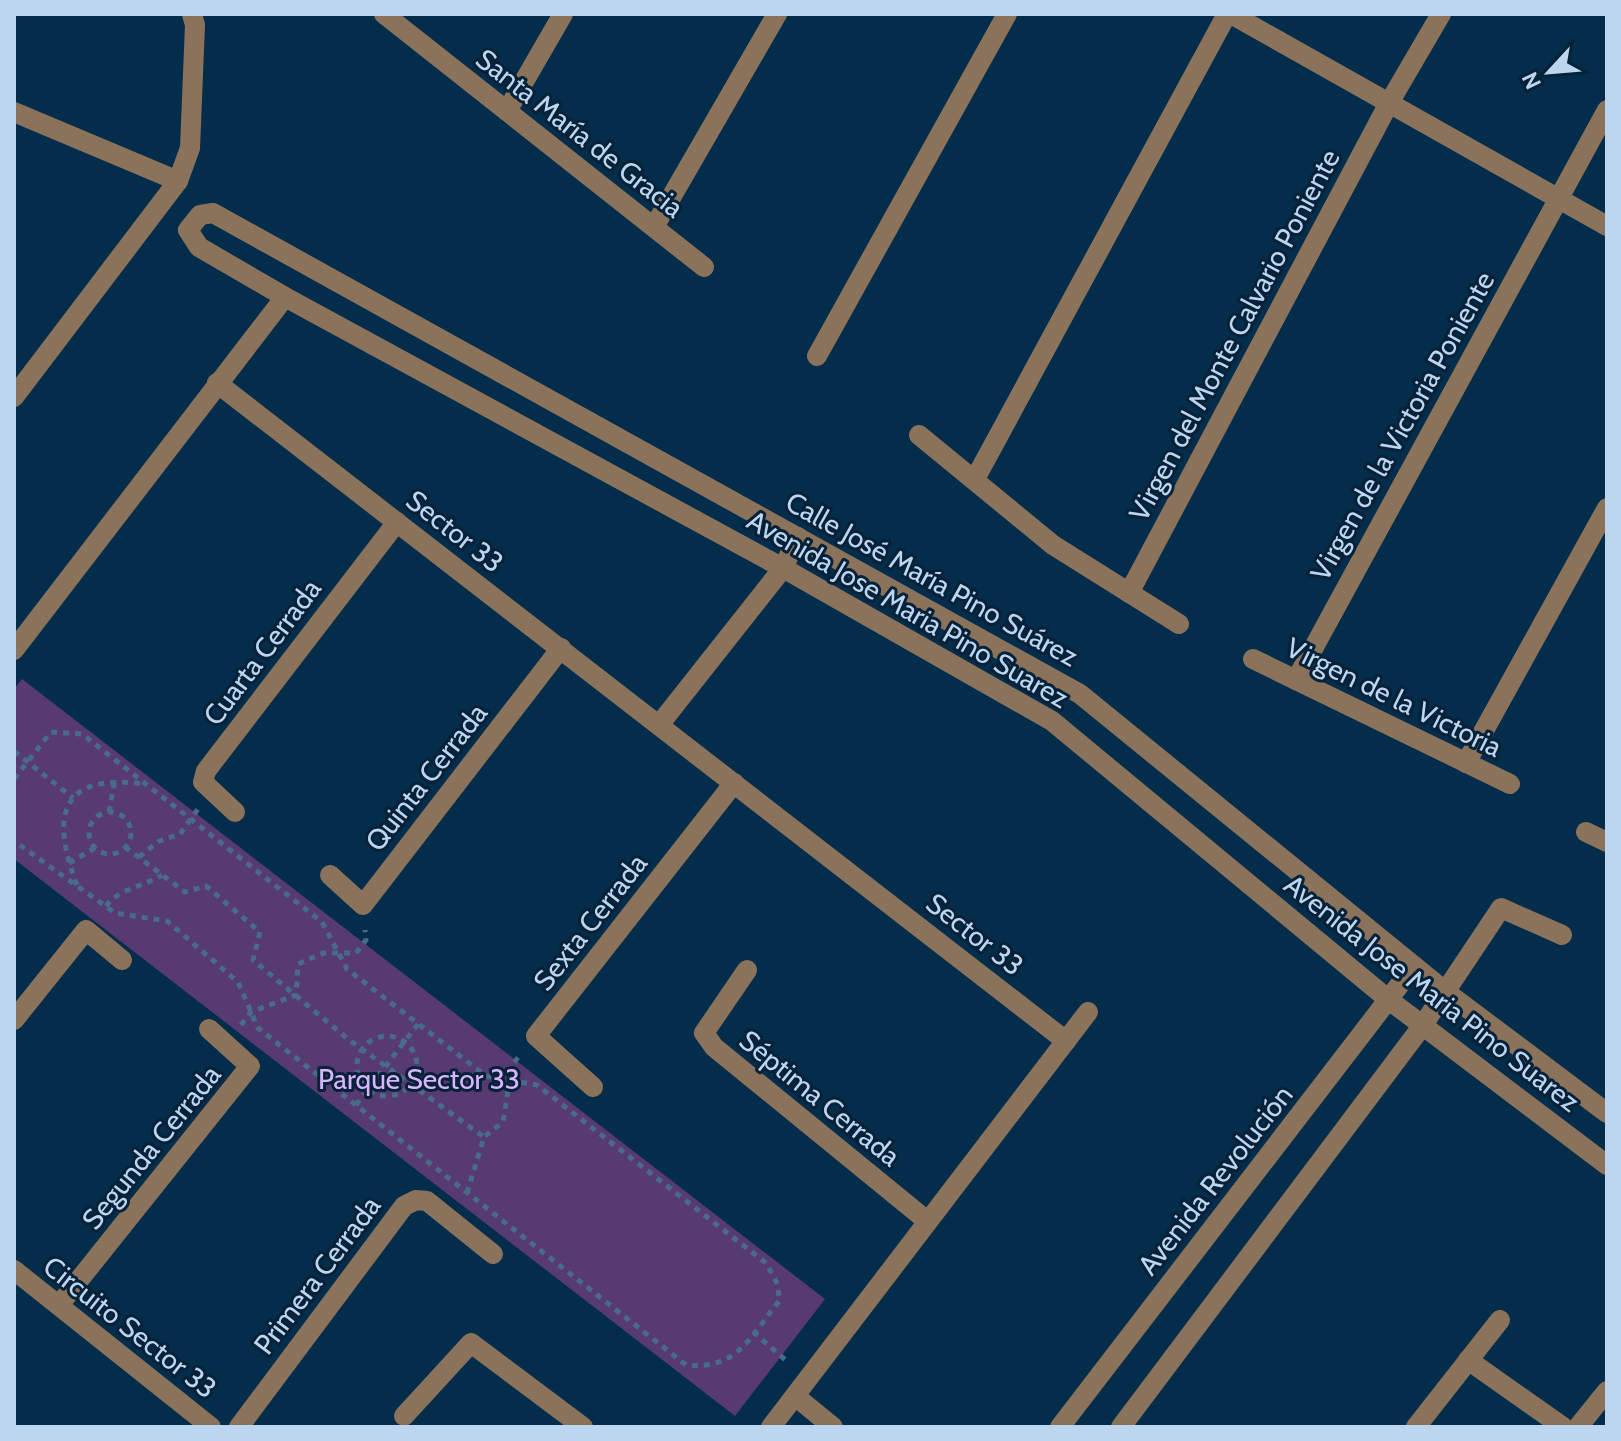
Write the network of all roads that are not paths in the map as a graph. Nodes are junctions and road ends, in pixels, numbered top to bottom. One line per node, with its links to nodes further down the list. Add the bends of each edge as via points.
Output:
1 (192, 14): 12 (street, via 190,148)
2 (384, 14): 10 (street, Santa María de Gracia)
3 (563, 14): 10 (street)
4 (777, 14): 15 (street)
5 (1007, 14): 19 (street)
6 (1229, 14): 8 (street); 23 (street)
7 (1441, 14): 8 (street, Virgen del Monte Calvario Poniente)
8 (1389, 103): 13 (street); 28 (street, Virgen del Monte Calvario Poniente)
9 (1607, 110): 13 (street, Virgen de la Victoria Poniente)
10 (507, 111): 15 (street, Santa María de Gracia)
11 (14, 112): 12 (street)
12 (178, 181): 21 (street)
13 (1558, 198): 14 (street); 33 (street, Virgen de la Victoria Poniente)
14 (1607, 226)
15 (654, 227): 17 (street, Santa María de Gracia)
16 (199, 247): 18 (street, Avenida Jose Maria Pino Suarez); 26 (street, Calle José María Pino Suárez, via 188,230 200,215 213,213)
17 (704, 267)
18 (285, 297): 20 (street); 27 (street, Avenida Jose Maria Pino Suarez)
19 (817, 356)
20 (217, 383): 25 (street, Sector 33); 31 (street)
21 (14, 397)
22 (919, 435): 23 (street)
23 (975, 479): 28 (street, via 1053,545)
24 (1607, 508): 35 (street)
25 (397, 522): 30 (street, Sector 33); 38 (street, Cuarta Cerrada, via 206,771 203,782)
26 (798, 537): 27 (street); 44 (street, Calle José María Pino Suárez, via 1080,694)
27 (783, 568): 34 (street); 47 (street, Avenida Jose Maria Pino Suarez, via 1052,721)
28 (1129, 593): 29 (street)
29 (1179, 624)
30 (561, 648): 34 (street, Sector 33); 41 (street, Quinta Cerrada, via 363,905)
31 (14, 650)
32 (1253, 659): 33 (street, Virgen de la Victoria)
33 (1296, 680): 35 (street, Virgen de la Victoria)
34 (659, 725): 36 (street, Sector 33)
35 (1466, 763): 37 (street, Virgen de la Victoria)
36 (734, 783): 52 (street, Sector 33); 53 (street, Sexta Cerrada, via 536,1036)
37 (1510, 784)
38 (235, 812)
39 (1586, 832): 40 (street)
40 (1607, 842)
41 (330, 875)
42 (1562, 935): 46 (street, via 1501,908)
43 (122, 960): 49 (street, via 86,930)
44 (1414, 966): 46 (street, Calle José María Pino Suárez); 47 (street, Avenida Revolución)
45 (747, 970): 56 (street, Séptima Cerrada, via 704,1033 714,1047)
46 (1446, 992): 50 (street); 54 (street, Calle José María Pino Suárez)
47 (1389, 1000): 50 (street, Avenida Jose Maria Pino Suarez); 70 (street, Avenida Revolución)
48 (1088, 1012): 52 (street)
49 (14, 1020)
50 (1423, 1025): 55 (street, Avenida Jose Maria Pino Suarez); 71 (street)
51 (209, 1029): 59 (street, Segunda Cerrada, via 250,1066)
52 (1066, 1041): 56 (street)
53 (593, 1087)
54 (1607, 1113)
55 (1607, 1165)
56 (926, 1220): 62 (street)
57 (493, 1254): 66 (street, Primera Cerrada, via 427,1201 404,1206)
58 (14, 1270): 59 (street, Circuito Sector 33)
59 (59, 1305): 65 (street, Circuito Sector 33)
60 (1500, 1320): 61 (street)
61 (1468, 1360): 72 (street); 73 (street)
62 (802, 1388): 68 (street); 69 (street)
63 (1607, 1391): 74 (street)
64 (404, 1416): 67 (street, via 471,1343)
65 (211, 1427)
66 (239, 1427)
67 (583, 1427)
68 (771, 1427)
69 (833, 1427)
70 (1060, 1427)
71 (1121, 1427)
72 (1416, 1427)
73 (1563, 1427)
74 (1578, 1427)

